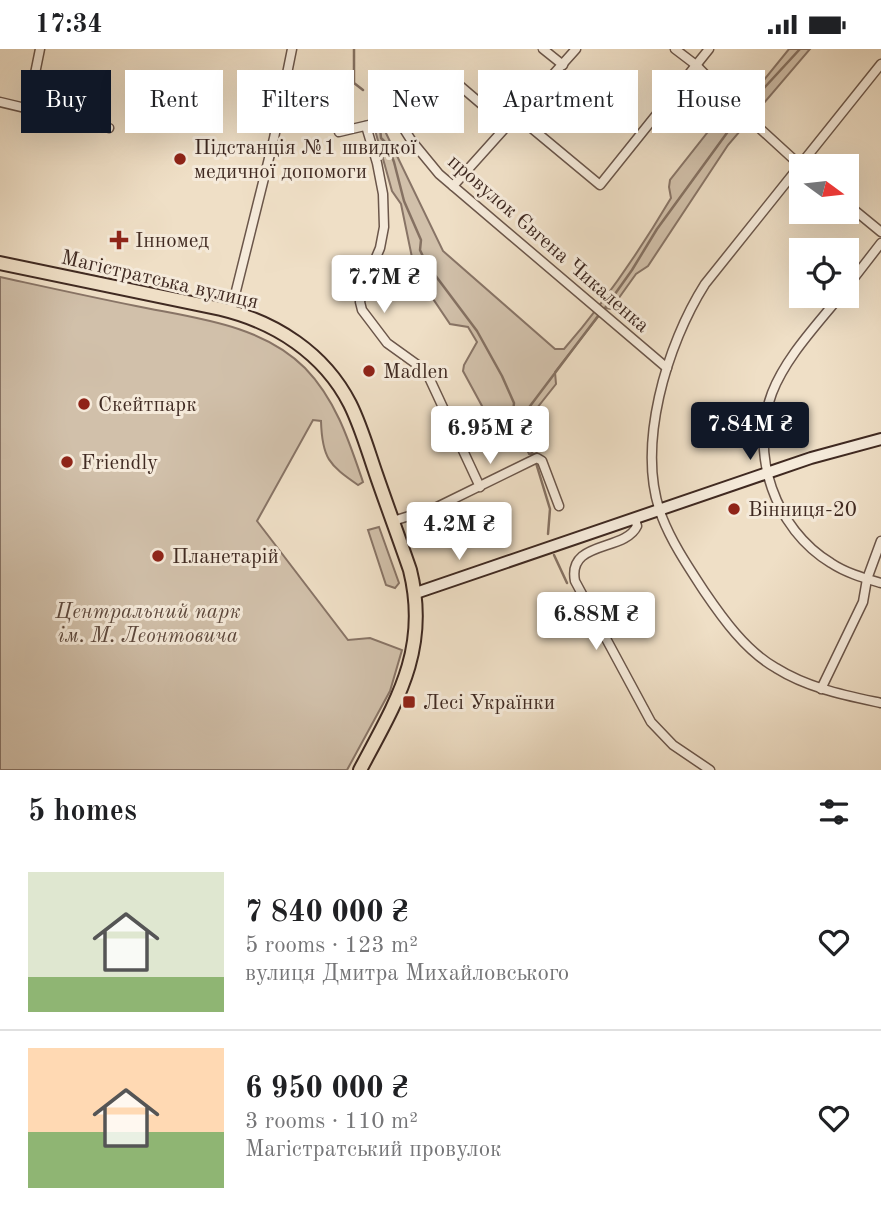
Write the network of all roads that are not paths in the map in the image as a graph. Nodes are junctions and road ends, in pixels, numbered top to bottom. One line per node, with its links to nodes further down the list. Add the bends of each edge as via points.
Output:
1 (40, 49): 10 (street)
2 (292, 49): 30 (street)
3 (543, 49): 8 (street)
4 (576, 49): 8 (street)
5 (675, 49): 9 (street)
6 (709, 49): 9 (street)
7 (881, 64): 20 (street)
8 (563, 65): 11 (street)
9 (696, 65): 19 (street, via 600,185); 21 (street)
10 (36, 70)
11 (558, 70)
12 (464, 90): 14 (street)
13 (0, 102): 15 (street)
14 (478, 102)
15 (21, 107)
16 (366, 126): 17 (street, провулок Євгена Чикаленка); 23 (street, провулок Євгена Чикаленка, via 399,121); 34 (street, via 383,194 384,227 363,288 362,310 387,343 426,372)
17 (354, 129)
18 (501, 133): 23 (street)
19 (537, 133)
20 (810, 154)
21 (789, 155)
22 (789, 181): 31 (street, via 705,284)
23 (453, 186): 31 (street, провулок Євгена Чикаленка)
24 (859, 214): 25 (street)
25 (881, 232)
26 (881, 243): 28 (street)
27 (0, 263): 30 (main road, Магістратська вулиця)
28 (859, 271)
29 (831, 308): 33 (street, via 771,395 764,433)
30 (231, 311): 38 (main road, Магістратська вулиця, via 285,335 334,379 358,423)
31 (667, 367): 36 (street, via 652,466)
32 (881, 439): 33 (main road)
33 (766, 473): 36 (main road); 40 (street, via 780,508 810,546 831,563)
34 (480, 487): 35 (street, via 536,459 542,461); 38 (street)
35 (559, 506)
36 (660, 510): 37 (main road); 43 (street, via 695,576 743,641 776,668)
37 (635, 519): 42 (main road); 46 (street, via 632,534 580,559 574,569 576,582 651,722 673,745)
38 (393, 521): 42 (main road, Магістратська вулиця)
39 (881, 541): 40 (street)
40 (867, 579): 41 (street); 43 (street, via 863,602)
41 (881, 583)
42 (416, 593): 45 (main road, Магістратська вулиця, via 411,665)
43 (821, 689): 44 (street)
44 (881, 703)
45 (360, 770)
46 (710, 770)

